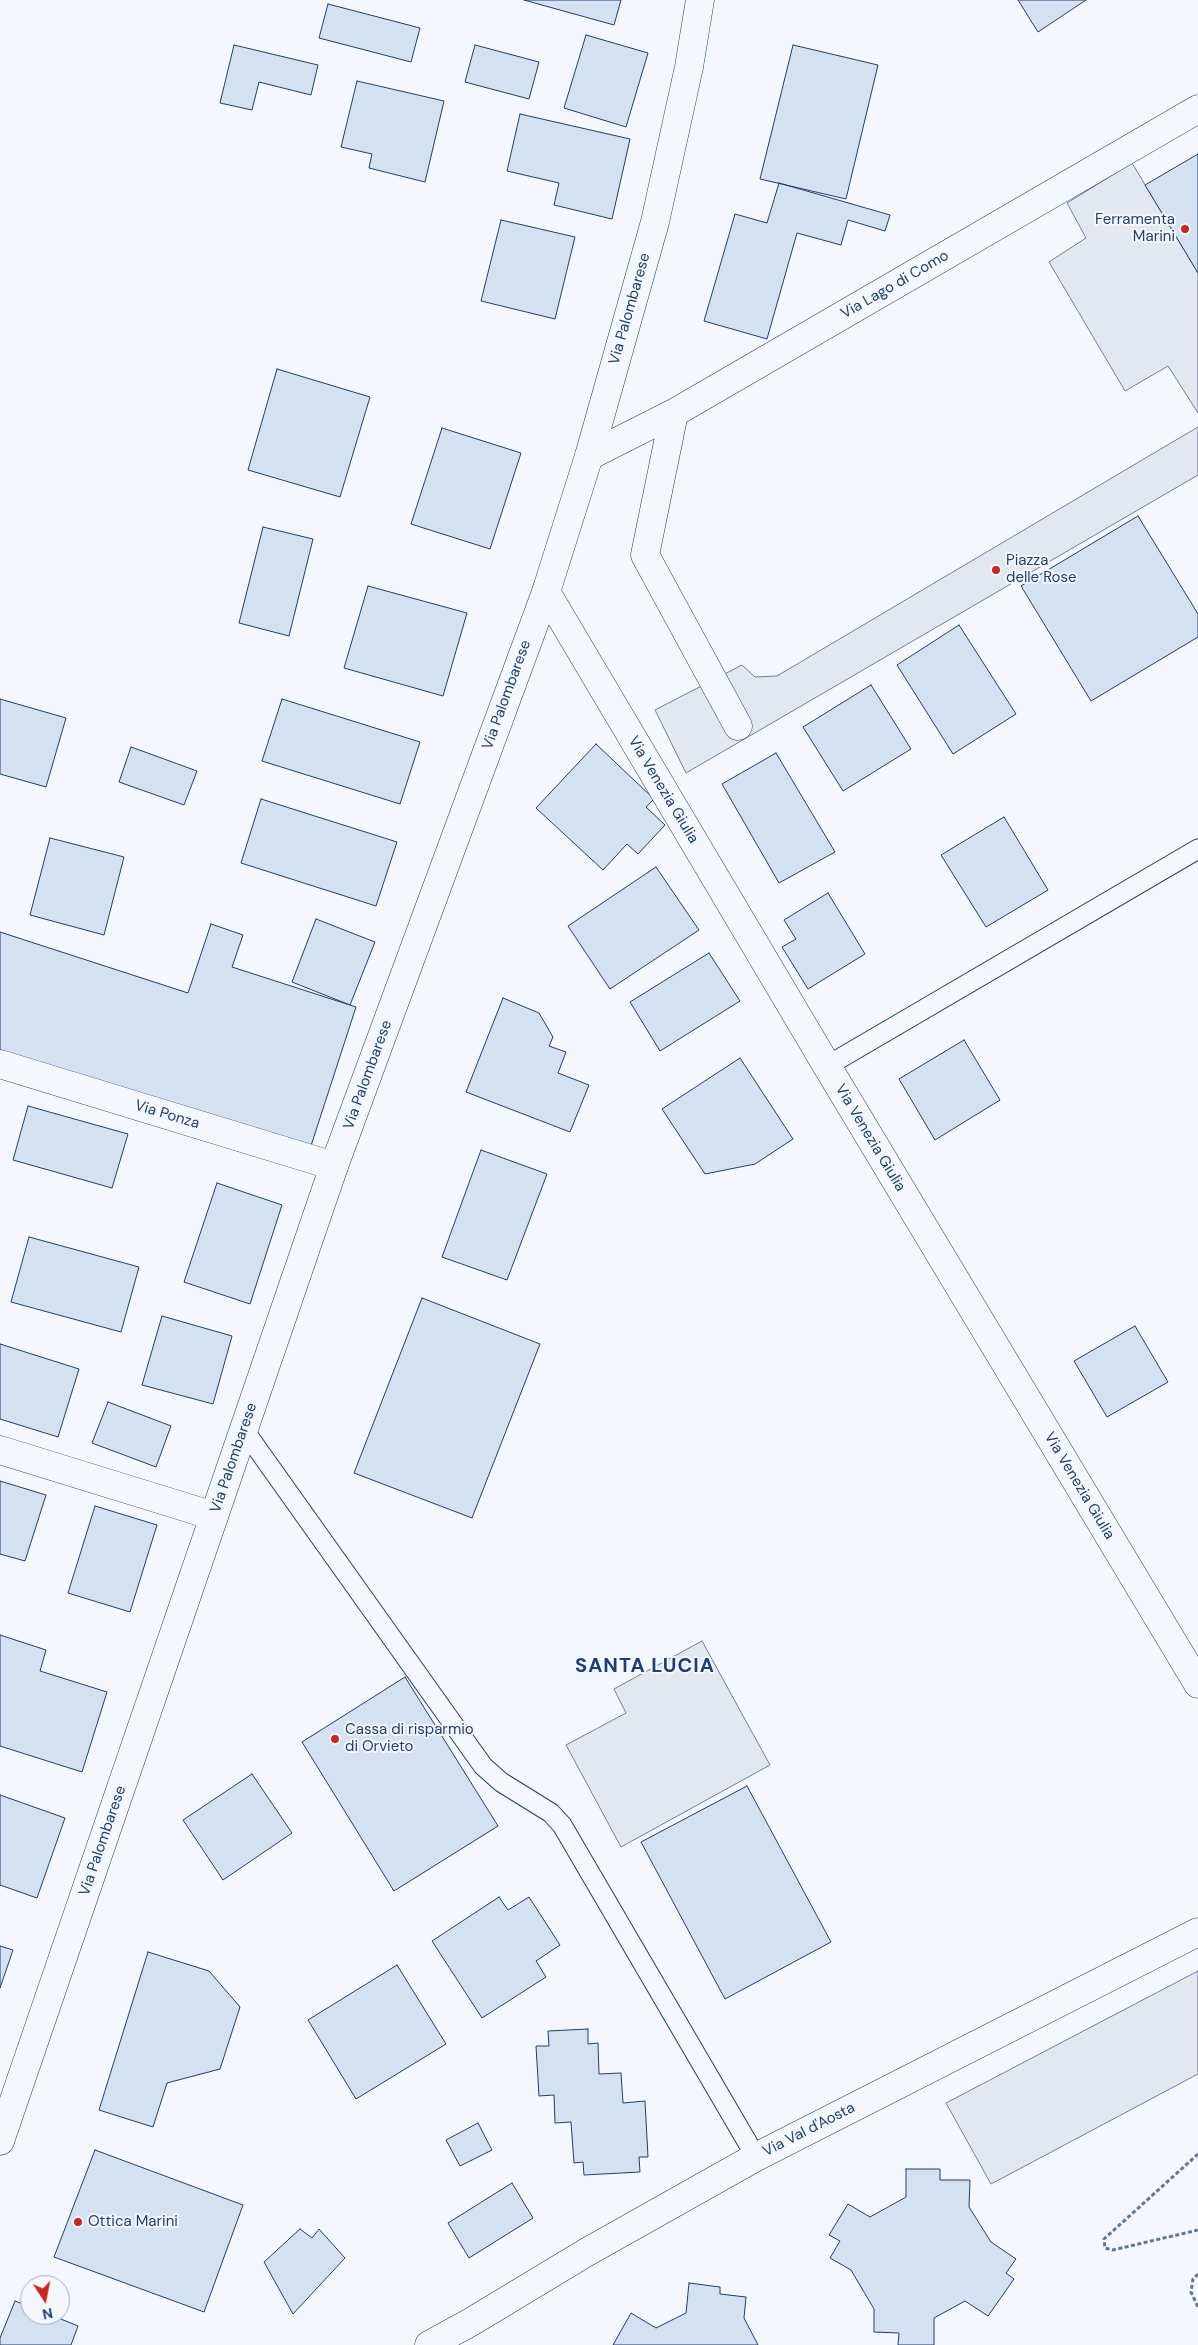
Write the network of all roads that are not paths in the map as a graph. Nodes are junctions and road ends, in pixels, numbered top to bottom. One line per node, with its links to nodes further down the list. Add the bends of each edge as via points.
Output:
1 (700, 0): 4 (street, Via Palombarese, via 689,67 655,222)
2 (1198, 109): 3 (street, Via Lago di Como)
3 (674, 413): 4 (street, Via Lago di Como); 6 (street, via 645,556)
4 (589, 456): 5 (street, Via Palombarese)
5 (546, 592): 9 (street, Via Venezia Giulia); 10 (street, Via Palombarese)
6 (738, 726)
7 (1198, 849): 9 (lane)
8 (0, 1064): 10 (street, Via Ponza)
9 (827, 1066): 14 (street, Via Venezia Giulia)
10 (334, 1166): 11 (street, Via Palombarese)
11 (244, 1430): 13 (street, Via Palombarese); 17 (lane, via 483,1766 501,1782 551,1813 570,1837)
12 (0, 1450): 13 (street)
13 (214, 1516): 16 (street, Via Palombarese)
14 (1198, 1684)
15 (1198, 1932): 17 (street, Via Val d'Aosta)
16 (0, 2141)
17 (756, 2157): 18 (street, Via Val d'Aosta)
18 (429, 2345)

